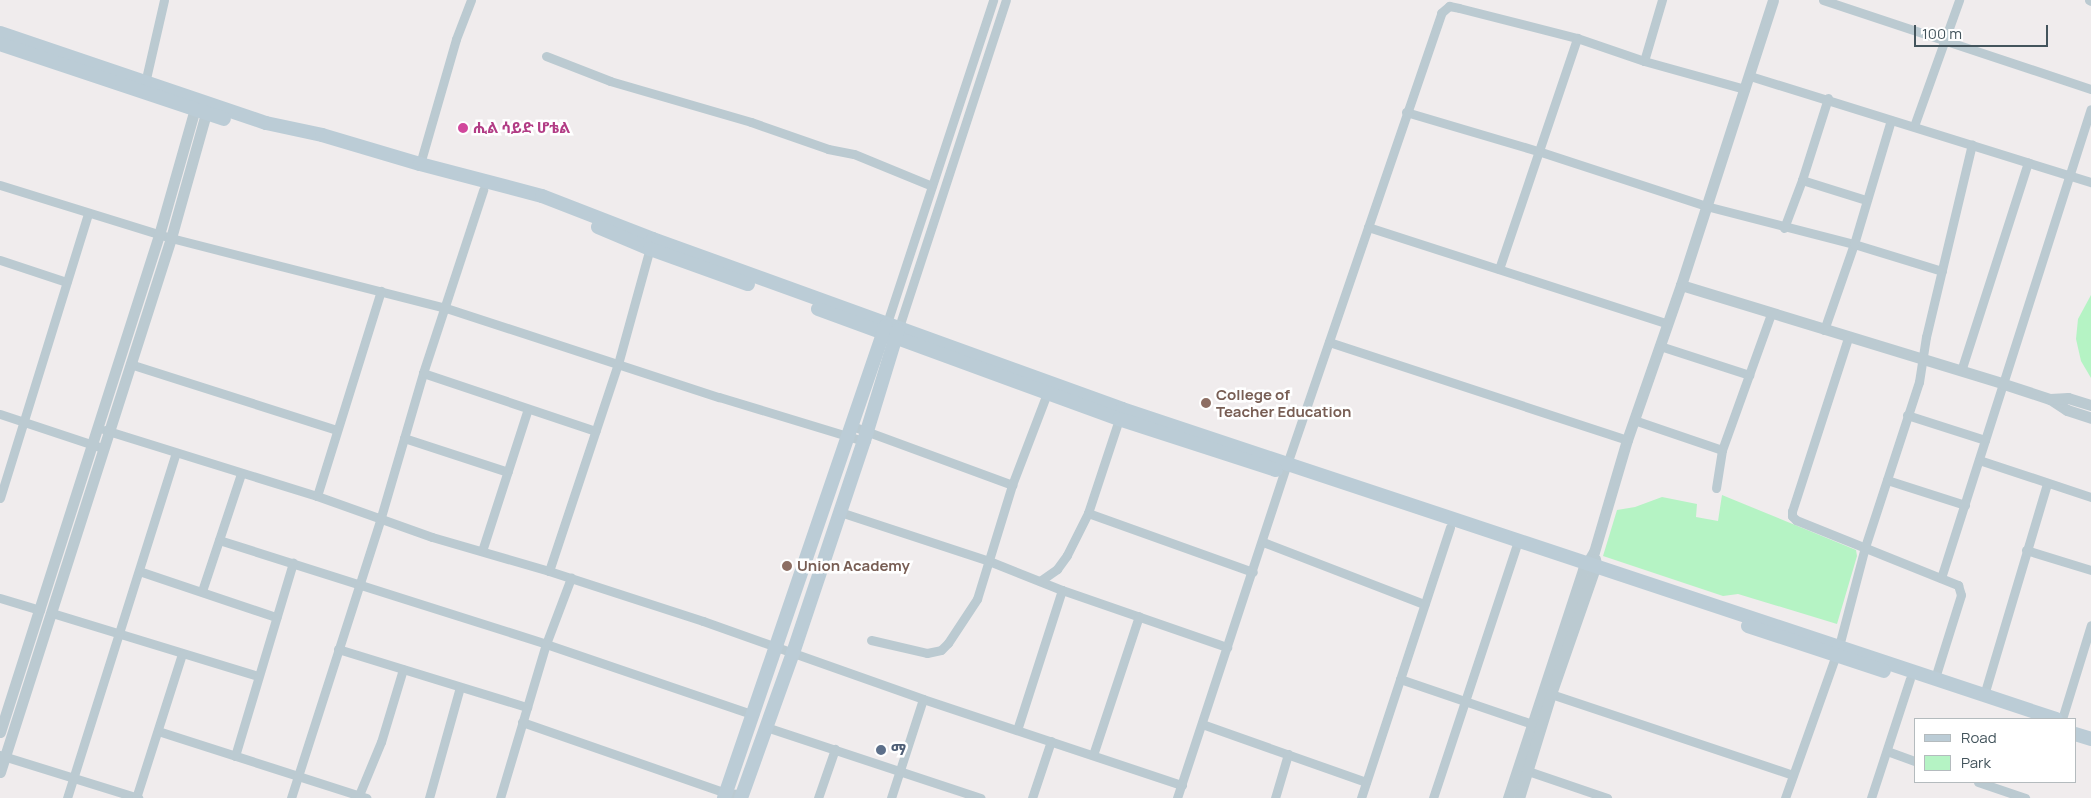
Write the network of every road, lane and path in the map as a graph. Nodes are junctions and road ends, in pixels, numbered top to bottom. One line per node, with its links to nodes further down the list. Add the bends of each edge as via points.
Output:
1 (164, 0): 16 (street)
2 (471, 0): 28 (street, via 456,39)
3 (993, 0): 33 (street)
4 (1006, 0): 54 (street)
5 (1662, 0): 14 (street)
6 (1773, 0): 15 (street)
7 (1823, 0): 11 (street)
8 (1958, 0): 11 (street)
9 (0, 34): 16 (main road)
10 (1577, 38): 14 (street); 22 (street, via 1449,6 1441,13); 26 (street)
11 (1946, 41): 18 (street); 24 (street)
12 (0, 44): 20 (main road)
13 (546, 56): 33 (street, via 610,81 751,122 828,149 854,154)
14 (1644, 61): 17 (street)
15 (1750, 76): 17 (street); 19 (street)
16 (145, 83): 20 (main road)
17 (1745, 89): 36 (street)
18 (2091, 89)
19 (1828, 98): 23 (street); 30 (street)
20 (202, 107): 28 (main road, via 322,135); 34 (main road, via 264,131 319,143); 40 (street); 41 (street)
21 (2091, 109): 29 (street)
22 (1406, 112): 26 (street); 38 (street)
23 (1891, 120): 24 (street); 35 (street)
24 (1914, 126): 25 (street)
25 (1972, 144): 27 (street); 46 (street)
26 (1538, 152): 36 (street); 45 (street)
27 (2028, 162): 29 (street); 61 (street)
28 (420, 164): 42 (main road, via 542,196)
29 (2070, 174): 31 (street); 64 (street)
30 (1802, 180): 35 (street); 39 (street)
31 (2091, 182)
32 (0, 185): 37 (street)
33 (932, 186): 54 (street)
34 (483, 190): 42 (main road, via 548,208); 50 (street)
35 (1866, 200): 43 (street)
36 (1706, 206): 39 (street); 48 (street)
37 (88, 213): 40 (street); 47 (street)
38 (1368, 226): 45 (street); 56 (street)
39 (1784, 228): 43 (street)
40 (159, 235): 41 (street); 75 (street)
41 (171, 238): 49 (street); 59 (street)
42 (651, 244): 54 (main road); 60 (street)
43 (1854, 244): 46 (street); 53 (street)
44 (1, 264): 47 (street)
45 (1499, 269): 52 (street)
46 (1942, 271): 58 (street)
47 (66, 282): 74 (street)
48 (1681, 285): 51 (street); 52 (street)
49 (381, 291): 50 (street); 76 (street)
50 (446, 308): 60 (street); 62 (street)
51 (1771, 314): 53 (street); 63 (street)
52 (1668, 324): 57 (street)
53 (1824, 330): 55 (street)
54 (891, 331): 65 (main road); 78 (main road); 79 (main road)
55 (1848, 338): 58 (street); 106 (street, via 1792,514 1796,520)
56 (1329, 342): 81 (street); 87 (street)
57 (1660, 346): 63 (street); 73 (street)
58 (1923, 360): 61 (street); 71 (street)
59 (130, 364): 75 (street); 76 (street)
60 (618, 364): 77 (street); 78 (street)
61 (1961, 371): 64 (street)
62 (423, 373): 68 (street); 80 (street)
63 (1749, 375): 84 (street)
64 (2004, 384): 66 (street); 82 (street)
65 (1049, 388): 70 (main road); 93 (street)
66 (2050, 399): 67 (street, via 2068,398); 72 (street, via 2067,410)
67 (2091, 405)
68 (528, 409): 77 (street); 88 (street)
69 (0, 414): 74 (street)
70 (1121, 414): 87 (main road); 100 (street)
71 (1907, 415): 82 (street); 90 (street)
72 (2091, 418)
73 (1634, 420): 81 (street); 84 (street)
74 (23, 422): 83 (street); 92 (street)
75 (103, 430): 83 (street); 85 (street)
76 (337, 430): 95 (street)
77 (595, 431): 113 (street)
78 (850, 432): 79 (street); 132 (main road)
79 (866, 436): 93 (street); 99 (main road)
80 (404, 438): 88 (street); 101 (street)
81 (1627, 440): 111 (street)
82 (1986, 440): 86 (street)
83 (98, 446): 124 (street); 125 (street)
84 (1722, 450): 94 (street)
85 (176, 454): 89 (street); 114 (street)
86 (1979, 460): 91 (street); 98 (street)
87 (1285, 468): 102 (main road); 104 (street); 111 (main road)
88 (508, 472): 107 (street)
89 (242, 474): 95 (street); 103 (street)
90 (1887, 480): 98 (street); 106 (street)
91 (2046, 483): 96 (street); 108 (street)
92 (2, 484): 97 (street)
93 (1012, 485): 109 (street)
94 (1716, 488)
95 (317, 496): 101 (street)
96 (2091, 497)
97 (0, 498)
98 (1965, 505): 117 (street)
99 (840, 512): 109 (street); 136 (main road)
100 (1088, 513): 115 (street); 118 (street, via 1067,555 1057,569)
101 (381, 517): 107 (street, via 432,537); 119 (street)
102 (1450, 526): 105 (main road); 123 (street)
103 (220, 540): 110 (street); 121 (street)
104 (1262, 542): 115 (street); 123 (street)
105 (1516, 547): 111 (main road); 148 (street)
106 (1865, 548): 117 (street); 135 (street)
107 (482, 550): 113 (street)
108 (2026, 550): 112 (street); 146 (street)
109 (989, 561): 118 (street); 130 (street, via 976,599 941,650 935,653 916,652)
110 (293, 563): 119 (street); 127 (street)
111 (1591, 564): 135 (main road); 145 (street); 156 (street)
112 (2091, 570)
113 (549, 571): 116 (street)
114 (139, 572): 121 (street); 129 (street)
115 (1253, 572): 133 (street)
116 (571, 578): 131 (street); 132 (street)
117 (1941, 578): 141 (street, via 1958,585 1961,590)
118 (1040, 581): 120 (street)
119 (359, 584): 131 (street); 134 (street)
120 (1062, 590): 126 (street); 159 (street)
121 (202, 591): 127 (street)
122 (0, 598): 124 (street)
123 (1424, 604): 142 (street)
124 (40, 610): 162 (street)
125 (52, 613): 129 (street); 169 (street)
126 (1139, 616): 133 (street); 170 (street)
127 (276, 617): 140 (street)
128 (2091, 625): 137 (street)
129 (118, 633): 138 (street); 178 (street)
130 (870, 640)
131 (546, 644): 149 (street); 150 (street)
132 (776, 646): 136 (street); 150 (main road)
133 (1227, 647): 155 (street)
134 (338, 649): 139 (street); 176 (street)
135 (1837, 651): 141 (main road); 143 (main road); 177 (street)
136 (793, 652): 147 (street); 158 (main road)
137 (2087, 653): 153 (street)
138 (182, 654): 140 (street); 161 (street)
139 (403, 669): 144 (street); 185 (street)
140 (258, 676): 171 (street)
141 (1935, 678): 146 (main road)
142 (1400, 679): 148 (street); 179 (street)
143 (1910, 679): 151 (main road); 167 (street)
144 (460, 687): 149 (street); 189 (street)
145 (1551, 694): 173 (street); 177 (street)
146 (1984, 695): 152 (main road)
147 (922, 699): 159 (street); 174 (street)
148 (1465, 700): 156 (street); 198 (street)
149 (527, 707): 154 (street)
150 (754, 715): 182 (main road)
151 (2027, 718)
152 (2053, 718)
153 (2062, 718)
154 (522, 722): 182 (street); 190 (street)
155 (1202, 724): 168 (street); 181 (street)
156 (1532, 724): 173 (street)
157 (2076, 725): 160 (main road)
158 (766, 727): 166 (street); 184 (main road)
159 (1017, 730): 165 (street)
160 (2091, 730)
161 (158, 731): 171 (street); 187 (street)
162 (0, 732)
163 (2076, 734): 164 (main road)
164 (2091, 739)
165 (1051, 741): 170 (street); 194 (street)
166 (835, 749): 174 (street); 191 (street)
167 (1887, 752): 172 (street); 203 (street)
168 (1288, 754): 179 (street); 196 (street)
169 (3, 755): 175 (street); 178 (street)
170 (1093, 755): 181 (street)
171 (235, 756): 176 (street)
172 (1914, 761)
173 (1523, 769): 199 (street); 200 (street); 201 (street)
174 (899, 770): 183 (street); 192 (street)
175 (0, 772)
176 (299, 775): 185 (street); 188 (street)
177 (1793, 775): 202 (street)
178 (73, 778): 186 (street); 187 (street)
179 (1366, 782): 197 (street)
180 (1981, 783): 204 (street)
181 (1182, 784): 195 (street)
182 (725, 795): 184 (street)
183 (961, 795): 193 (street)
184 (742, 796)
185 (363, 797)
186 (67, 798)
187 (137, 798)
188 (291, 798)
189 (429, 798)
190 (500, 798)
191 (818, 798)
192 (891, 798)
193 (981, 798)
194 (1032, 798)
195 (1177, 798)
196 (1275, 798)
197 (1361, 798)
198 (1433, 798)
199 (1508, 798)
200 (1519, 798)
201 (1607, 798)
202 (1785, 798)
203 (1871, 798)
204 (2025, 798)

